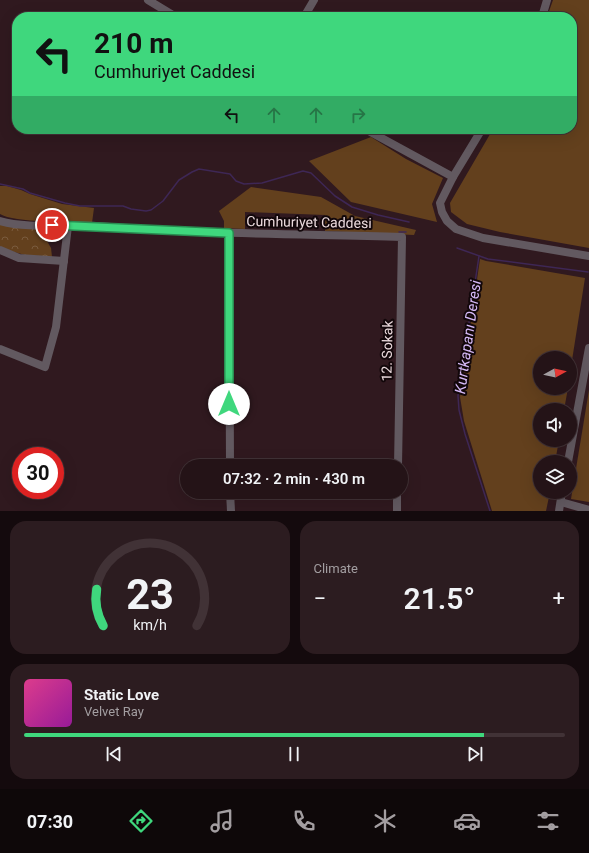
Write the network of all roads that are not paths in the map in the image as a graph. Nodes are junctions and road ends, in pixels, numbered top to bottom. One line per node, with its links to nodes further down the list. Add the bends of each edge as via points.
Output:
1 (148, 0): 4 (street)
2 (314, 0): 5 (street)
3 (547, 0): 6 (street)
4 (168, 12)
5 (307, 12)
6 (543, 12)
7 (374, 134): 9 (street)
8 (479, 134): 9 (street)
9 (453, 177): 15 (street, via 440,203 447,221 456,229 482,238)
10 (0, 220): 11 (street, Cumhuriyet Caddesi, via 22,224)
11 (68, 226): 12 (street, Cumhuriyet Caddesi); 16 (street)
12 (229, 233): 13 (street, Cumhuriyet Caddesi); 20 (street)
13 (402, 237): 21 (street, 12. Sokak)
14 (0, 250): 16 (street, via 19,258)
15 (589, 256)
16 (64, 260): 18 (street, via 56,328 45,367)
17 (589, 348): 19 (street)
18 (0, 349)
19 (569, 455)
20 (230, 459)
21 (398, 459)
22 (230, 499): 27 (street)
23 (397, 499): 28 (street)
24 (561, 499): 25 (street)
25 (560, 502): 26 (street); 29 (street)
26 (589, 510)
27 (231, 511)
28 (397, 511)
29 (559, 511)

